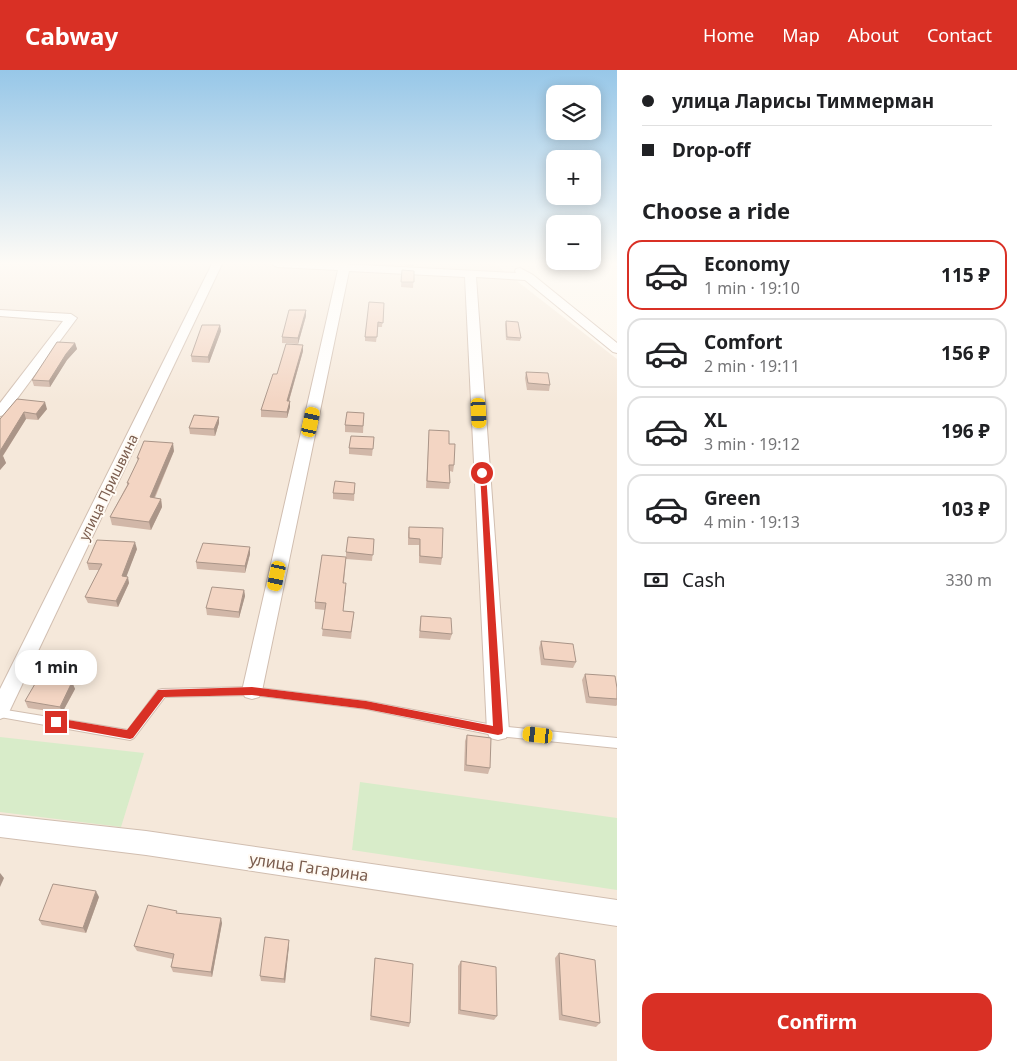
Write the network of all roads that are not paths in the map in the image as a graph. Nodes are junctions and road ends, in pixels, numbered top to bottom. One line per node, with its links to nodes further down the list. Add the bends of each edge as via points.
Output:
1 (195, 310): 10 (street, улица Пришвина)
2 (335, 310): 9 (street)
3 (472, 310): 11 (street)
4 (569, 310): 6 (street)
5 (0, 313): 7 (street, via 71,318)
6 (617, 349)
7 (5, 400): 8 (street)
8 (0, 412)
9 (252, 691): 10 (lane, via 162,693 130,735); 11 (lane, via 366,705)
10 (0, 712)
11 (498, 731): 12 (lane)
12 (617, 744)
13 (0, 826): 14 (street, улица Гагарина, via 146,843)
14 (617, 913)

